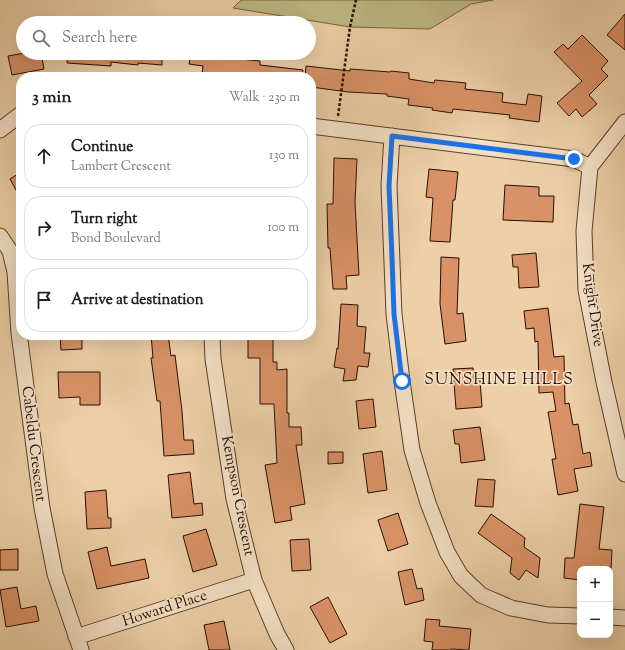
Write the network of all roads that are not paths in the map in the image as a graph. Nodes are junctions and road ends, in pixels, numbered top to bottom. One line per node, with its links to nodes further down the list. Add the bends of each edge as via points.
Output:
1 (16, 118): 4 (street)
2 (625, 122): 6 (street)
3 (316, 127): 5 (street)
4 (0, 130)
5 (392, 136): 6 (street, via 574,159); 13 (street, via 389,186 395,321 412,450 433,517 447,552 461,576 482,595 511,608 548,615)
6 (590, 167): 11 (street, Knight Drive, via 584,231 586,290)
7 (0, 236): 8 (street, Cabeldu Crescent, via 10,252)
8 (16, 287)
9 (20, 340): 16 (street, Cabeldu Crescent, via 42,508 55,574)
10 (212, 340): 12 (street, Kempson Crescent, via 234,499)
11 (625, 474)
12 (254, 580): 16 (street, Howard Place); 17 (street, Kempson Crescent)
13 (577, 616)
14 (613, 617): 15 (street)
15 (625, 618)
16 (79, 644)
17 (286, 650)

